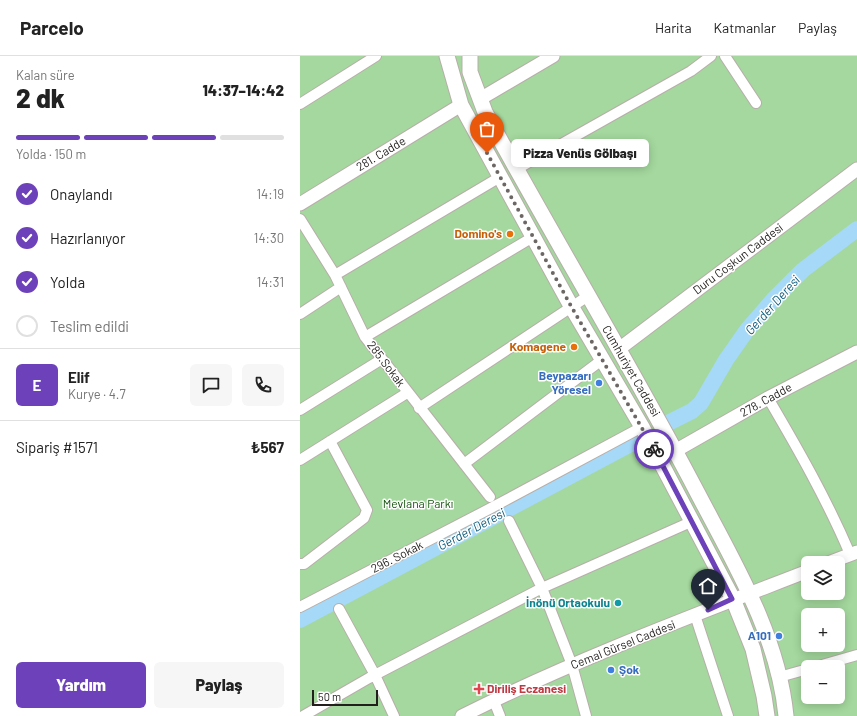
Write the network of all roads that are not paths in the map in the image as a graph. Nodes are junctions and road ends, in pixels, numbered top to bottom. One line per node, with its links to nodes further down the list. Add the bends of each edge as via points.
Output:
1 (376, 56): 9 (street)
2 (447, 56): 10 (main road, Cumhuriyet Caddesi)
3 (470, 56): 7 (main road, Cumhuriyet Caddesi, via 470,72)
4 (553, 56): 7 (street)
5 (711, 56): 11 (street, via 690,71)
6 (724, 56): 8 (street)
7 (480, 99): 11 (main road, Cumhuriyet Caddesi)
8 (756, 103)
9 (300, 104)
10 (462, 105): 13 (main road, Cumhuriyet Caddesi); 14 (street, 281. Cadde)
11 (517, 169): 19 (main road, Cumhuriyet Caddesi)
12 (857, 169): 23 (street, Duru Coşkun Caddesi)
13 (500, 177): 16 (main road, Cumhuriyet Caddesi); 17 (street)
14 (300, 204)
15 (300, 219): 17 (street, 285.Sokak)
16 (533, 237): 20 (main road, Cumhuriyet Caddesi); 22 (street)
17 (334, 275): 18 (street, 285.Sokak)
18 (341, 287): 21 (street); 22 (street, 285.Sokak)
19 (588, 296): 20 (street); 23 (main road, Cumhuriyet Caddesi)
20 (571, 306): 26 (main road, Cumhuriyet Caddesi); 29 (street)
21 (300, 314)
22 (365, 337): 25 (street, 285.Sokak)
23 (619, 349): 33 (main road, Cumhuriyet Caddesi)
24 (856, 353): 28 (street, 278. Cadde)
25 (382, 359): 27 (street, 285.Sokak); 30 (street)
26 (603, 359): 31 (main road, Cumhuriyet Caddesi); 35 (street)
27 (407, 392): 29 (street, 285.Sokak); 32 (street)
28 (768, 398): 33 (street, 278. Cadde); 39 (street)
29 (419, 408): 35 (street, 285.Sokak)
30 (300, 410)
31 (642, 427): 38 (main road, Cumhuriyet Caddesi); 45 (street, 296. Sokak)
32 (330, 441): 34 (street); 40 (street, via 367,514 304,564)
33 (675, 451): 43 (main road, Cumhuriyet Caddesi)
34 (300, 460)
35 (464, 464): 36 (street, 285.Sokak)
36 (490, 497)
37 (509, 521): 42 (street)
38 (692, 521): 42 (street); 44 (main road, Cumhuriyet Caddesi)
39 (854, 553)
40 (300, 564)
41 (801, 574): 43 (street, Cemal Gürsel Caddesi)
42 (542, 588): 50 (street); 52 (street)
43 (750, 594): 44 (street, Cemal Gürsel Caddesi); 53 (main road, Cumhuriyet Caddesi, via 768,638)
44 (732, 599): 47 (street, Cemal Gürsel Caddesi); 61 (main road, Cumhuriyet Caddesi, via 753,649)
45 (300, 607)
46 (339, 609): 52 (street)
47 (695, 615): 50 (street, Cemal Gürsel Caddesi); 60 (street)
48 (857, 655): 49 (street)
49 (840, 660)
50 (572, 665): 54 (street, Cemal Gürsel Caddesi); 59 (street)
51 (801, 671): 53 (street)
52 (374, 675): 55 (street); 56 (street)
53 (779, 677): 62 (main road, Cumhuriyet Caddesi)
54 (494, 701): 57 (street, Cemal Gürsel Caddesi); 58 (street)
55 (303, 716)
56 (394, 716)
57 (462, 716)
58 (500, 716)
59 (586, 716)
60 (728, 716)
61 (767, 716)
62 (786, 716)

